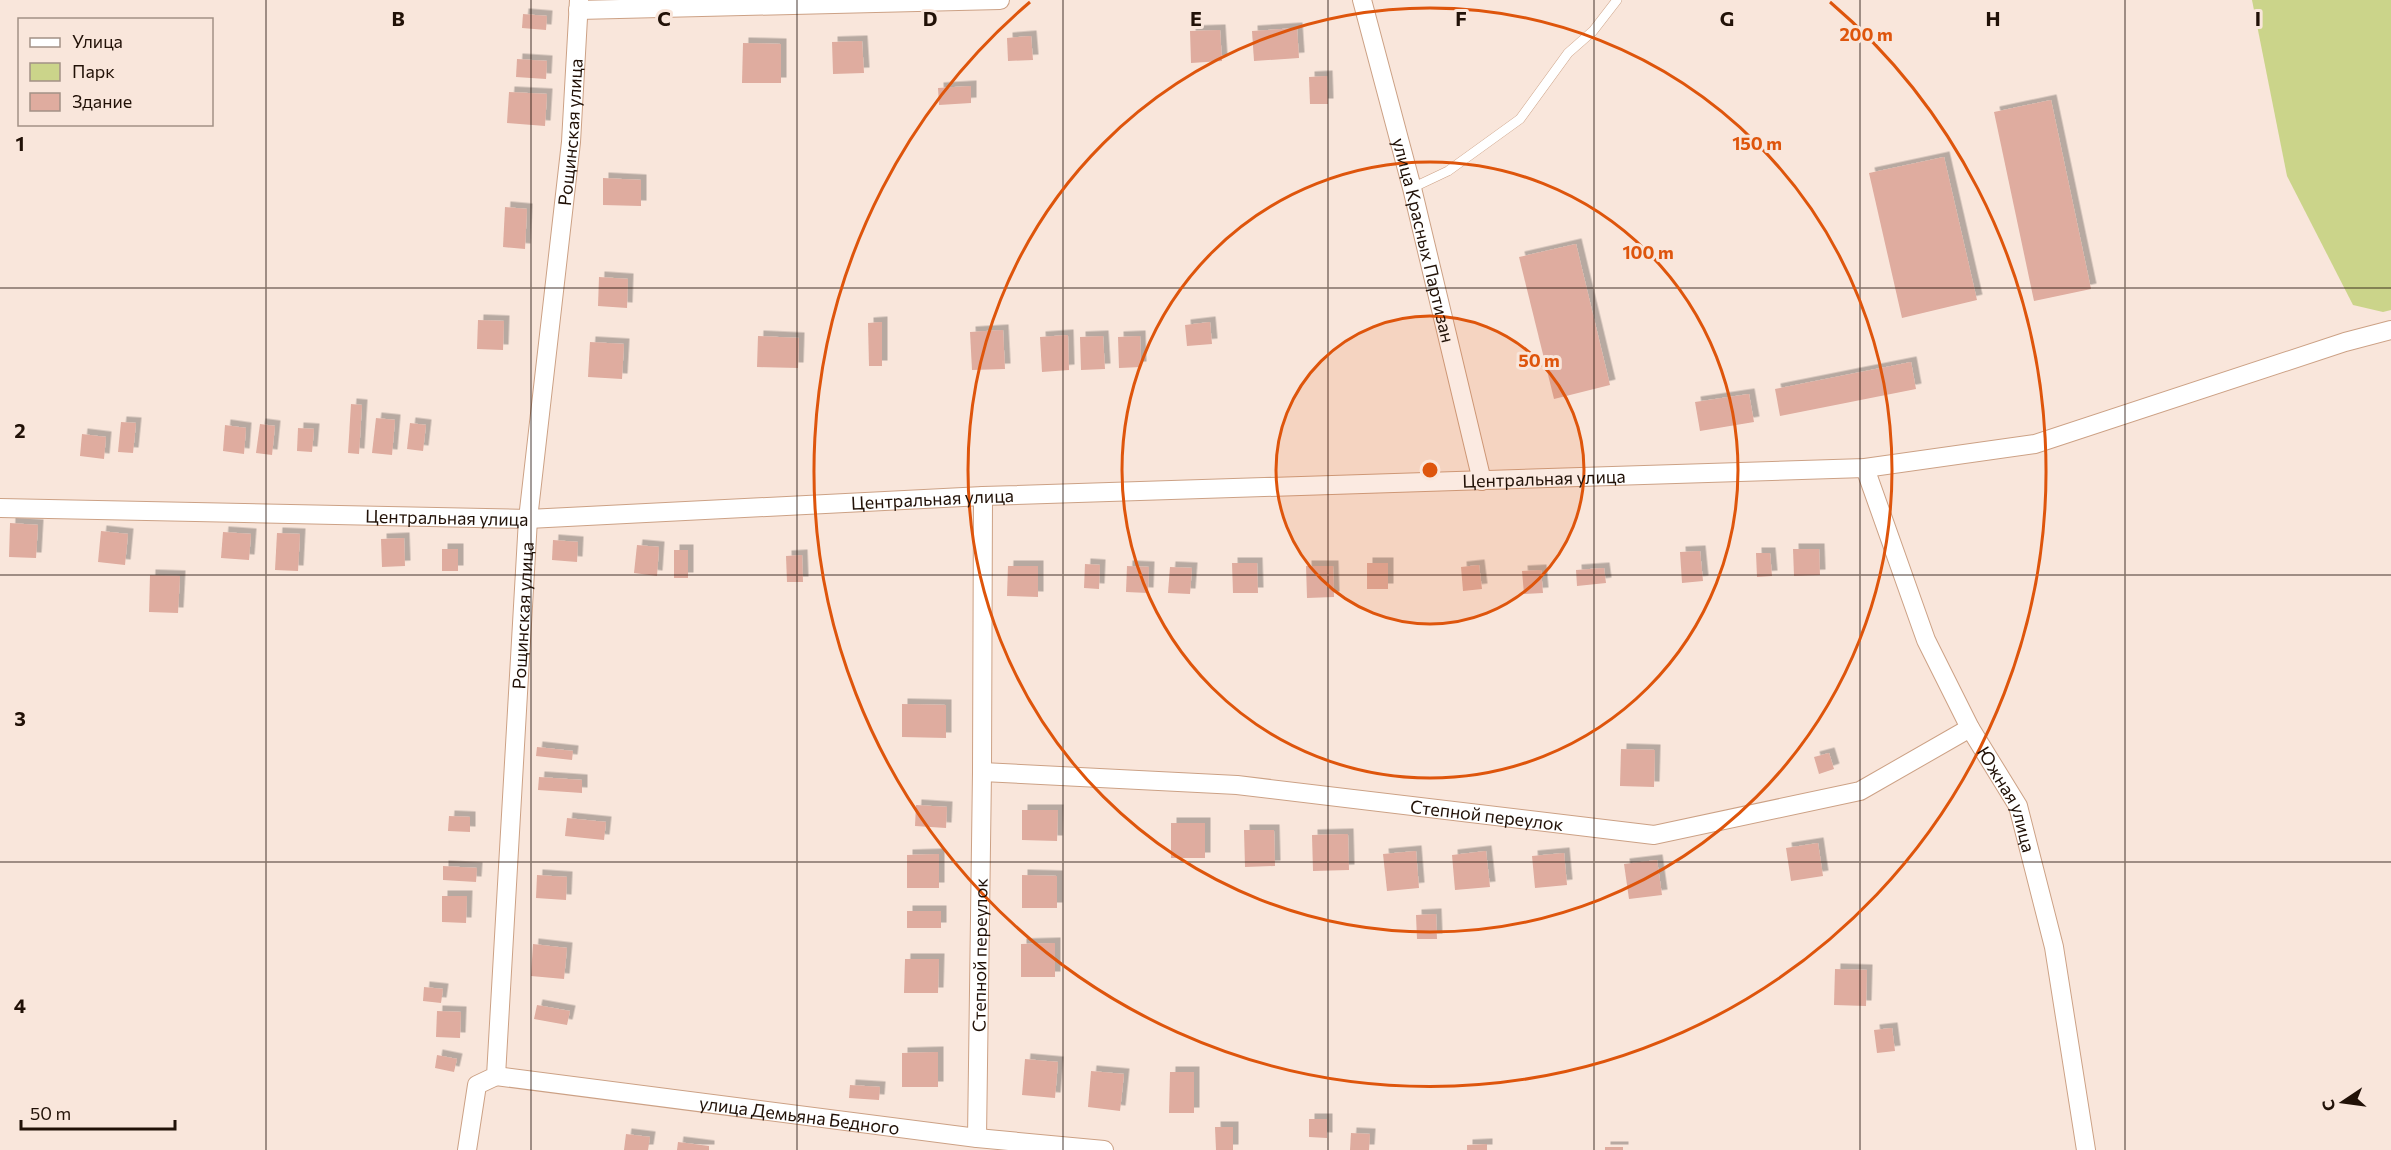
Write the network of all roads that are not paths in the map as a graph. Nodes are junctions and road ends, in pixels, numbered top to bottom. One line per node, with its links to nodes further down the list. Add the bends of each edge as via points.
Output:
1 (1000, 0): 4 (street)
2 (1362, 0): 5 (street, улица Красных Партизан)
3 (1617, 0): 5 (lane, via 1593,31 1568,53 1520,119 1448,171)
4 (579, 5): 11 (street, Рощинская улица, via 571,142)
5 (1412, 188): 8 (street, улица Красных Партизан)
6 (2391, 330): 7 (street, Центральная улица, via 2035,444)
7 (1864, 468): 8 (street, Центральная улица); 12 (street, Южная улица, via 1926,639)
8 (1482, 481): 9 (street, Центральная улица)
9 (983, 496): 11 (street, Центральная улица); 13 (street, Степной переулок)
10 (0, 508): 11 (street, Центральная улица)
11 (528, 519): 14 (street, Рощинская улица)
12 (1970, 728): 13 (street, Степной переулок, via 1860,791 1654,835 1237,785); 18 (street, Южная улица, via 2018,806 2054,947)
13 (982, 772): 15 (street, Степной переулок)
14 (496, 1076): 15 (street, улица Демьяна Бедного); 16 (street, via 477,1085)
15 (977, 1138): 17 (street, улица Демьяна Бедного)
16 (467, 1150)
17 (1104, 1150)
18 (2086, 1150)

